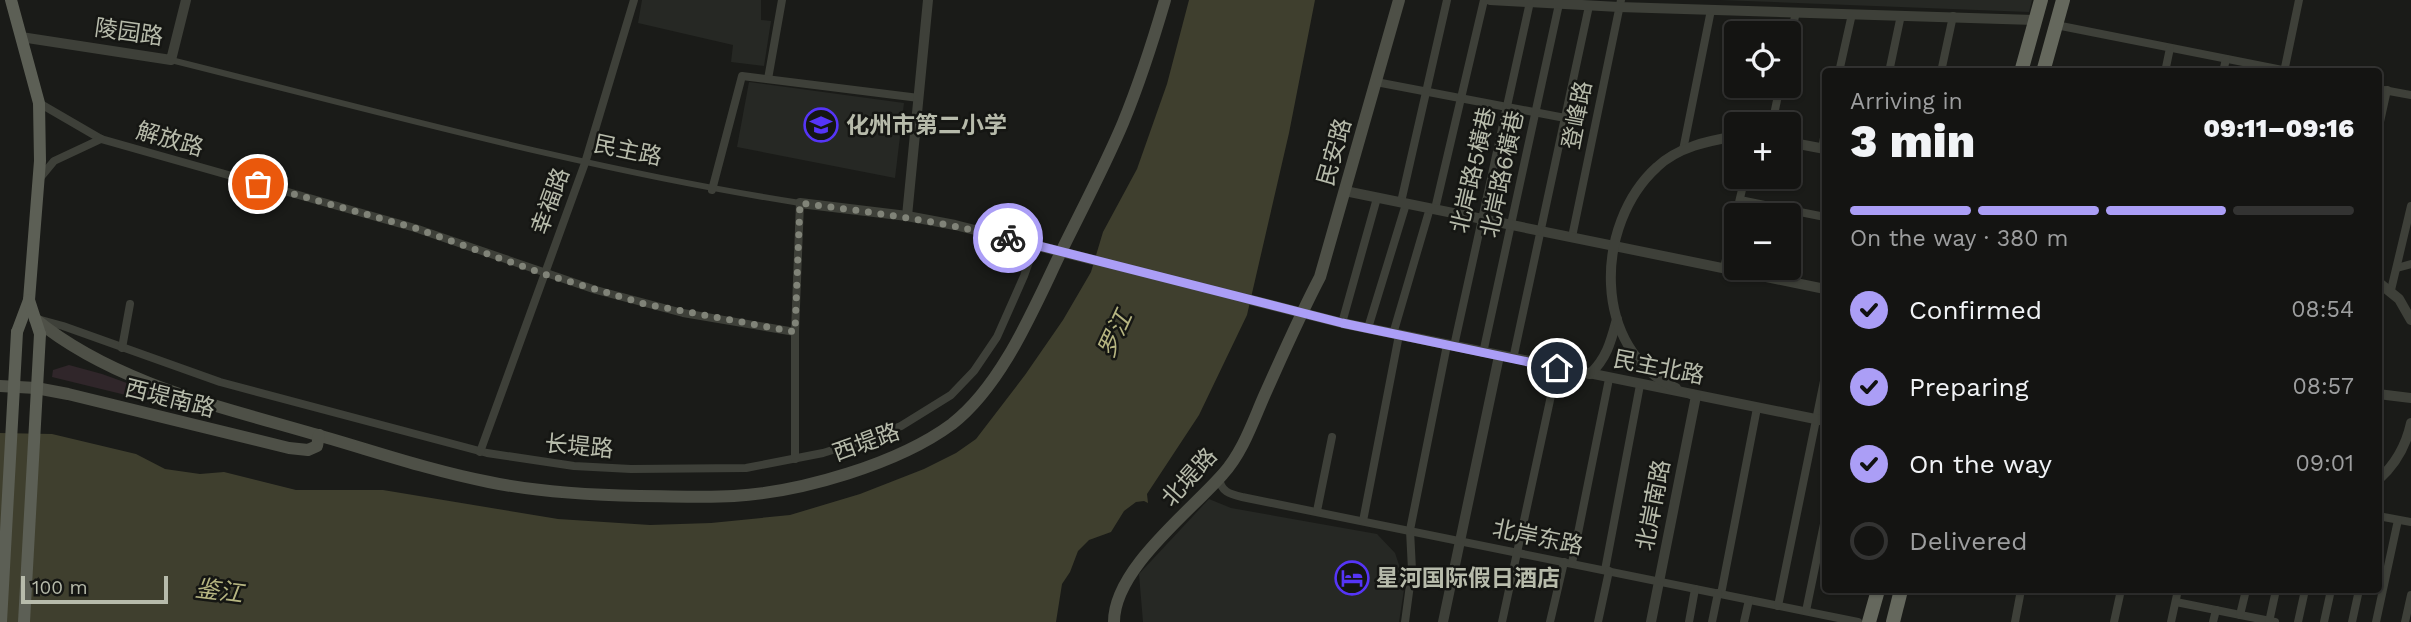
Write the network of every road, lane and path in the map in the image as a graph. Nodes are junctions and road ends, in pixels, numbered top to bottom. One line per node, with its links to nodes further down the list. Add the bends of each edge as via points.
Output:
1 (10, 0): 26 (main road)
2 (186, 0): 29 (street, 陵园路)
3 (634, 0): 55 (street, 幸福路)
4 (782, 0): 39 (street)
5 (928, 0): 44 (street)
6 (1165, 0): 75 (main road, 西堤路, via 1124,121)
7 (1399, 0): 40 (main road, 民安路)
8 (1447, 0): 42 (street)
9 (1484, 0): 45 (street)
10 (1490, 0): 14 (street)
11 (2041, 0): 23 (highway)
12 (2063, 0): 25 (highway)
13 (2299, 0): 38 (street)
14 (1530, 2): 15 (street); 47 (street, 北岸路5橫巷)
15 (1559, 4): 17 (street); 48 (street, 北岸路6橫巷)
16 (1620, 4): 17 (street); 18 (street); 72 (street, 登峰路)
17 (1589, 6): 49 (street)
18 (1711, 10): 19 (street); 54 (street)
19 (1796, 12): 20 (street); 24 (street)
20 (1852, 14): 21 (street); 30 (street)
21 (1902, 15): 22 (street); 31 (street)
22 (1953, 16): 23 (street); 32 (street)
23 (2036, 20): 33 (highway)
24 (1794, 21)
25 (2056, 25): 27 (street); 34 (highway)
26 (21, 37): 29 (street, 陵园路); 46 (main road)
27 (2170, 48): 28 (street); 35 (street)
28 (2226, 59): 36 (street); 37 (street)
29 (171, 60): 55 (street, 民主路)
30 (1840, 68)
31 (1890, 68)
32 (1942, 68)
33 (2022, 68)
34 (2044, 68)
35 (2166, 68)
36 (2224, 68)
37 (2272, 68)
38 (2288, 68)
39 (768, 79): 44 (street); 58 (street, via 742,76)
40 (1376, 82): 42 (street); 59 (main road, 民安路)
41 (2383, 89): 43 (street)
42 (1426, 91): 45 (street); 63 (street)
43 (2411, 95)
44 (919, 98): 67 (street)
45 (1461, 98): 47 (street); 66 (street)
46 (39, 103): 51 (street, 解放路); 56 (main road)
47 (1506, 107): 48 (street); 69 (street, 北岸路5橫巷)
48 (1535, 113): 49 (street); 70 (street, 北岸路6橫巷)
49 (1565, 118): 71 (street)
50 (1724, 138): 54 (street)
51 (101, 139): 56 (street, 解放路, via 54,161); 79 (street, 解放路, via 415,228)
52 (1801, 145): 53 (street)
53 (1822, 149)
54 (1683, 150): 74 (street, via 1657,166 1638,189)
55 (585, 163): 58 (street, 民主路); 79 (street, 幸福路)
56 (38, 180): 84 (main road)
57 (1742, 189): 61 (street)
58 (712, 190): 62 (street, 民主路)
59 (1345, 191): 60 (street); 87 (main road, 民安路, via 1320,277)
60 (1377, 198): 63 (street); 91 (street)
61 (1740, 200): 64 (street); 68 (street)
62 (800, 203): 67 (street, 民主路); 93 (street)
63 (1403, 203): 66 (street); 92 (street)
64 (1739, 203)
65 (2411, 206): 78 (street)
66 (1432, 209): 69 (street); 94 (street)
67 (907, 216): 73 (street, 民主路)
68 (1822, 216)
69 (1481, 219): 70 (street); 95 (street, 北岸路5橫巷)
70 (1511, 225): 71 (street); 97 (street, 北岸路6橫巷)
71 (1541, 231): 72 (street); 99 (street)
72 (1572, 237): 74 (street)
73 (1035, 245): 75 (street, 民主路); 114 (street, 长堤路, via 997,337 961,386 887,432)
74 (1614, 246): 77 (street); 89 (street, via 1609,292)
75 (1062, 250): 86 (street, 民主路); 111 (main road, 西堤路, via 1036,304 973,405 927,440 898,455 813,482 735,496 527,489 397,460)
76 (2411, 264): 78 (street)
77 (1724, 268)
78 (2397, 268): 83 (street)
79 (544, 274): 93 (street, 解放路, via 645,304); 113 (street, 幸福路)
80 (1785, 280): 82 (street)
81 (2382, 284): 83 (street)
82 (1822, 287)
83 (2391, 290): 90 (street)
84 (29, 300): 88 (main road); 150 (main road, bridge, via 17,332)
85 (130, 304): 96 (street)
86 (1280, 307): 87 (street, 民主北路)
87 (1301, 313): 91 (street, 民主北路); 116 (main road, 北堤路, via 1247,436)
88 (35, 319): 96 (street, 长堤路); 111 (main road, 西堤路, via 112,367 144,381); 151 (main road, bridge, via 40,334)
89 (1617, 319): 101 (street, via 1601,365 1590,374); 106 (street, via 1644,365 1665,383)
90 (2411, 320)
91 (1342, 323): 92 (street, 民主北路)
92 (1368, 328): 94 (street, 民主北路)
93 (795, 332): 114 (street)
94 (1396, 334): 95 (street, 民主北路); 122 (street)
95 (1450, 346): 97 (street, 民主北路); 124 (street, 北岸路5橫巷)
96 (122, 348): 113 (street, 长堤路, via 286,402)
97 (1483, 352): 98 (street, 民主北路)
98 (1499, 356): 99 (street, 民主北路); 126 (street)
99 (1513, 359): 100 (street, 民主北路)
100 (1557, 368): 101 (street, 民主北路); 127 (street)
101 (1574, 372): 102 (street, 民主北路)
102 (1609, 379): 103 (street, 民主北路); 128 (street)
103 (1640, 385): 106 (street, 民主北路); 129 (street)
104 (0, 386): 111 (main road, 西堤南路, via 46,389 289,449 312,449)
105 (2382, 394): 107 (street)
106 (1696, 396): 108 (street, 民主北路); 130 (street, 北岸南路)
107 (2411, 398)
108 (1757, 408): 109 (street, 民主北路); 142 (street)
109 (1821, 420): 146 (street)
110 (2411, 423): 115 (street, via 2403,450)
111 (319, 435)
112 (1332, 437): 119 (street)
113 (480, 452): 114 (street, 长堤路, via 631,469 746,468)
114 (795, 459)
115 (2382, 476)
116 (1219, 478): 117 (street); 118 (main road, 北堤路)
117 (1225, 491): 118 (street, 北岸东路); 119 (street, 北岸东路)
118 (1205, 492): 152 (main road, 北堤路, via 1130,575 1119,595)
119 (1317, 512): 122 (street, 北岸东路)
120 (2382, 517): 121 (street)
121 (2398, 520): 123 (street); 173 (street)
122 (1363, 521): 124 (street, 北岸东路)
123 (2411, 523)
124 (1410, 530): 126 (street, 北岸东路); 153 (street, 北岸路5橫巷, via 1412,570)
125 (1822, 534): 148 (street)
126 (1461, 541): 127 (street, 北岸东路); 154 (street)
127 (1517, 552): 128 (street, 北岸东路); 155 (street)
128 (1568, 563): 129 (street, 北岸东路); 156 (street)
129 (1607, 571): 130 (street, 北岸东路); 157 (street)
130 (1659, 582): 131 (street, 北岸东路); 158 (street, 北岸南路)
131 (1696, 589): 142 (street, 北岸东路); 159 (street)
132 (1877, 593): 163 (highway)
133 (1900, 593): 164 (highway)
134 (2020, 593): 165 (street)
135 (2120, 593): 166 (street)
136 (2178, 593): 145 (street)
137 (2246, 593): 149 (street)
138 (2276, 593): 169 (street)
139 (2304, 593): 170 (street)
140 (2330, 593): 171 (street)
141 (2358, 593): 172 (street)
142 (1719, 594): 144 (street, 北岸东路); 160 (street)
143 (2411, 595): 174 (street)
144 (1749, 600): 146 (street, 北岸东路); 161 (street)
145 (2176, 603): 147 (street); 167 (street)
146 (1778, 606): 148 (street, 北岸东路)
147 (2216, 610): 149 (street); 168 (street)
148 (1806, 611): 162 (street, 北岸东路)
149 (2242, 618): 169 (street)
150 (1, 622)
151 (24, 622)
152 (1114, 622)
153 (1405, 622)
154 (1443, 622)
155 (1502, 622)
156 (1550, 622)
157 (1598, 622)
158 (1651, 622)
159 (1689, 622)
160 (1712, 622)
161 (1744, 622)
162 (1857, 622)
163 (1869, 622)
164 (1893, 622)
165 (2015, 622)
166 (2114, 622)
167 (2171, 622)
168 (2213, 622)
169 (2271, 622)
170 (2298, 622)
171 (2324, 622)
172 (2352, 622)
173 (2376, 622)
174 (2404, 622)

